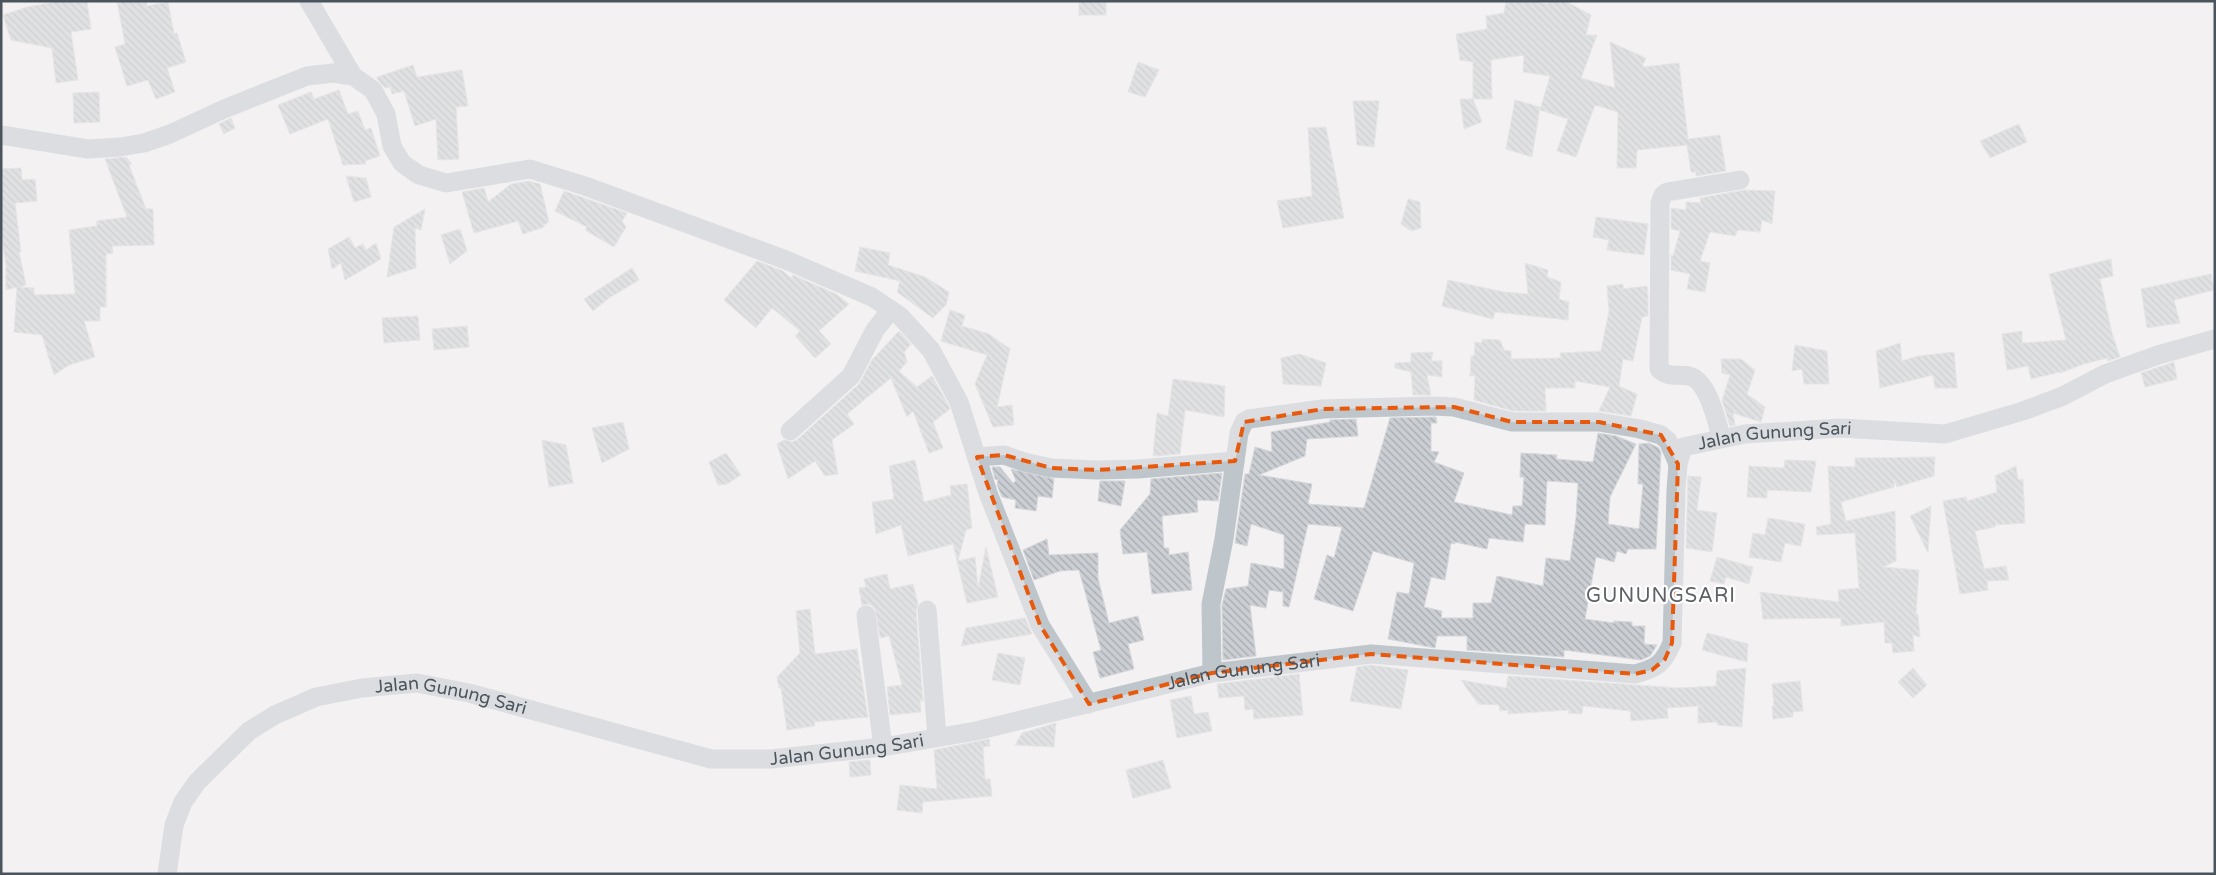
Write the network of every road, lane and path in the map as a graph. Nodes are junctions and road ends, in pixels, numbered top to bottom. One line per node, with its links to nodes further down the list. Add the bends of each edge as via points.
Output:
1 (309, 1): 2 (street)
2 (353, 76): 3 (street, via 307,76 144,143 88,149); 5 (street, via 373,90 386,114 392,146 402,163 419,175 446,183 530,169 786,260 872,297)
3 (1, 135)
4 (1740, 180): 8 (street, via 1667,192 1660,203 1659,369 1668,375 1691,376 1698,381 1714,409)
5 (891, 310): 7 (street, via 875,330 851,376); 9 (street, via 931,350 959,402)
6 (2215, 339): 8 (street, Jalan Gunung Sari, via 2105,374 2064,396 2023,411 1946,434 1841,428)
7 (790, 431)
8 (1721, 437): 11 (street, Jalan Gunung Sari, via 1683,447)
9 (977, 457): 10 (street, via 1004,456 1051,468 1097,470); 15 (street, via 988,494 1040,625)
10 (1235, 460): 11 (street, via 1240,427 1249,419 1323,410 1432,406 1454,407 1512,422 1599,422 1640,429 1668,441); 14 (street, via 1211,604)
11 (1678, 464): 14 (street, Jalan Gunung Sari, via 1672,643 1665,660 1652,670 1635,674 1371,654)
12 (927, 610): 16 (street)
13 (866, 615): 17 (street)
14 (1212, 673): 15 (street, Jalan Gunung Sari)
15 (1089, 704): 16 (street, Jalan Gunung Sari)
16 (937, 738): 17 (street, Jalan Gunung Sari)
17 (883, 747): 18 (street, Jalan Gunung Sari, via 771,759 711,759 470,693 417,683 362,688 316,697 275,715 249,731 197,782 183,802 174,825)
18 (167, 874)

